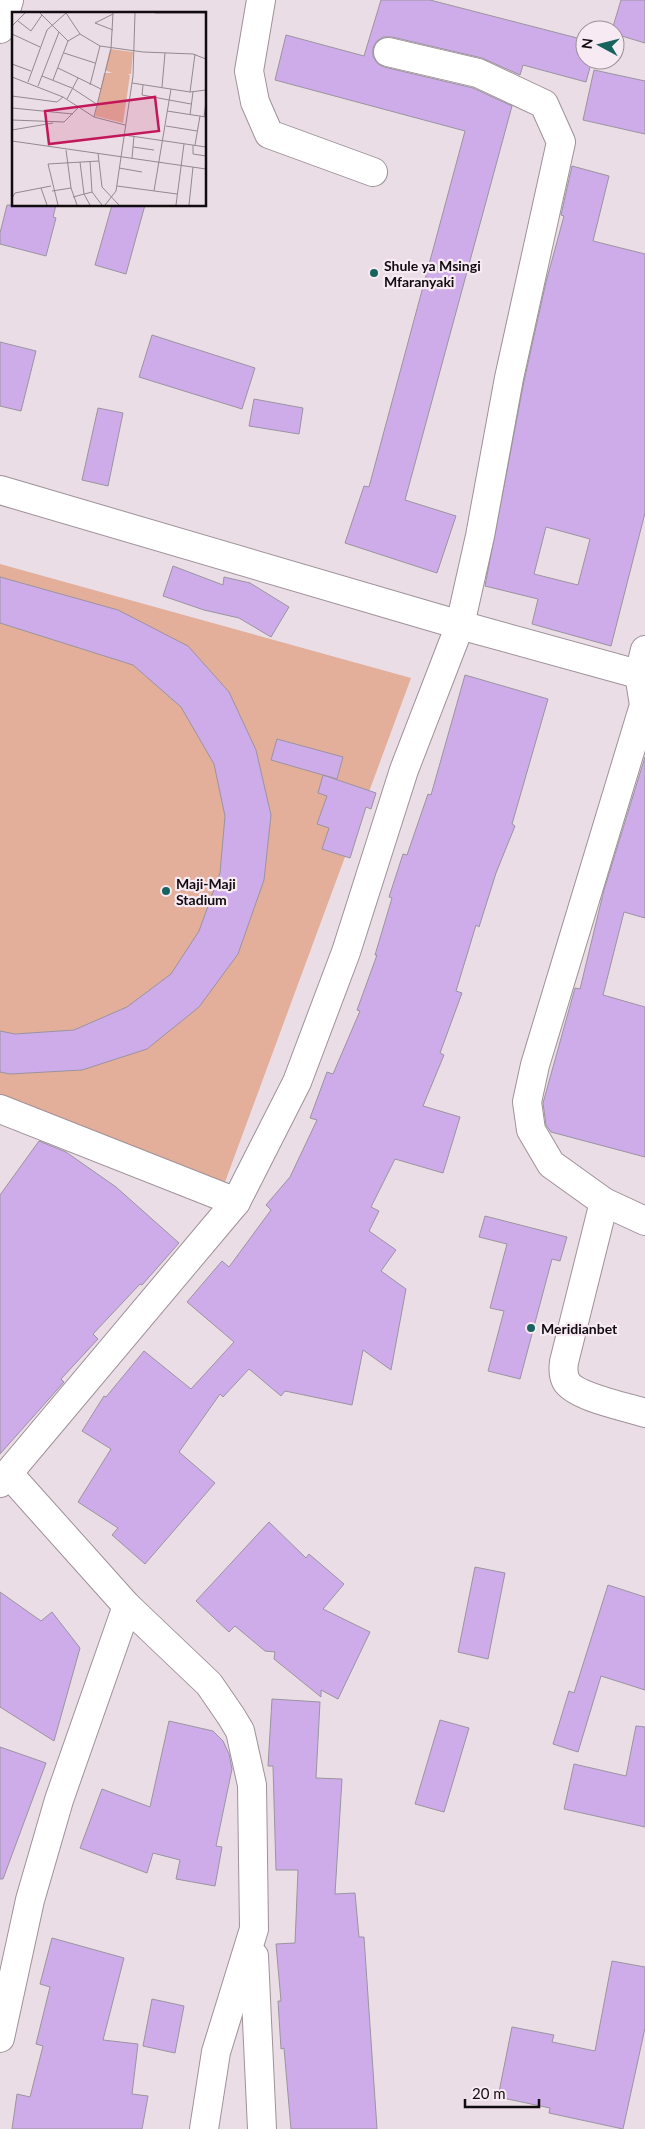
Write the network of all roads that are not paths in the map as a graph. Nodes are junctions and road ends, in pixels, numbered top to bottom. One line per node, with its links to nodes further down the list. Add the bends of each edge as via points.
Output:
1 (9, 0): 3 (street)
2 (261, 0): 5 (street, via 249,72 255,102 269,134)
3 (0, 30)
4 (388, 52): 7 (street, via 478,73 544,104 561,142 509,378)
5 (373, 172)
6 (0, 490): 7 (street)
7 (460, 625): 8 (street); 10 (street, via 404,770 346,952 297,1082)
8 (643, 666): 11 (street, via 644,705 540,1046 527,1102 530,1130 551,1164)
9 (4, 1117): 10 (street)
10 (236, 1202): 14 (street)
11 (604, 1202): 12 (street); 13 (street, via 563,1372 567,1382 578,1392)
12 (645, 1221)
13 (645, 1413)
14 (4, 1478): 15 (street)
15 (127, 1606): 16 (street, via 209,1684 240,1731 252,1785); 17 (street, via 59,1800 32,1891)
16 (254, 1928): 18 (street, via 216,2052); 19 (street)
17 (0, 2038)
18 (204, 2129)
19 (262, 2129)

